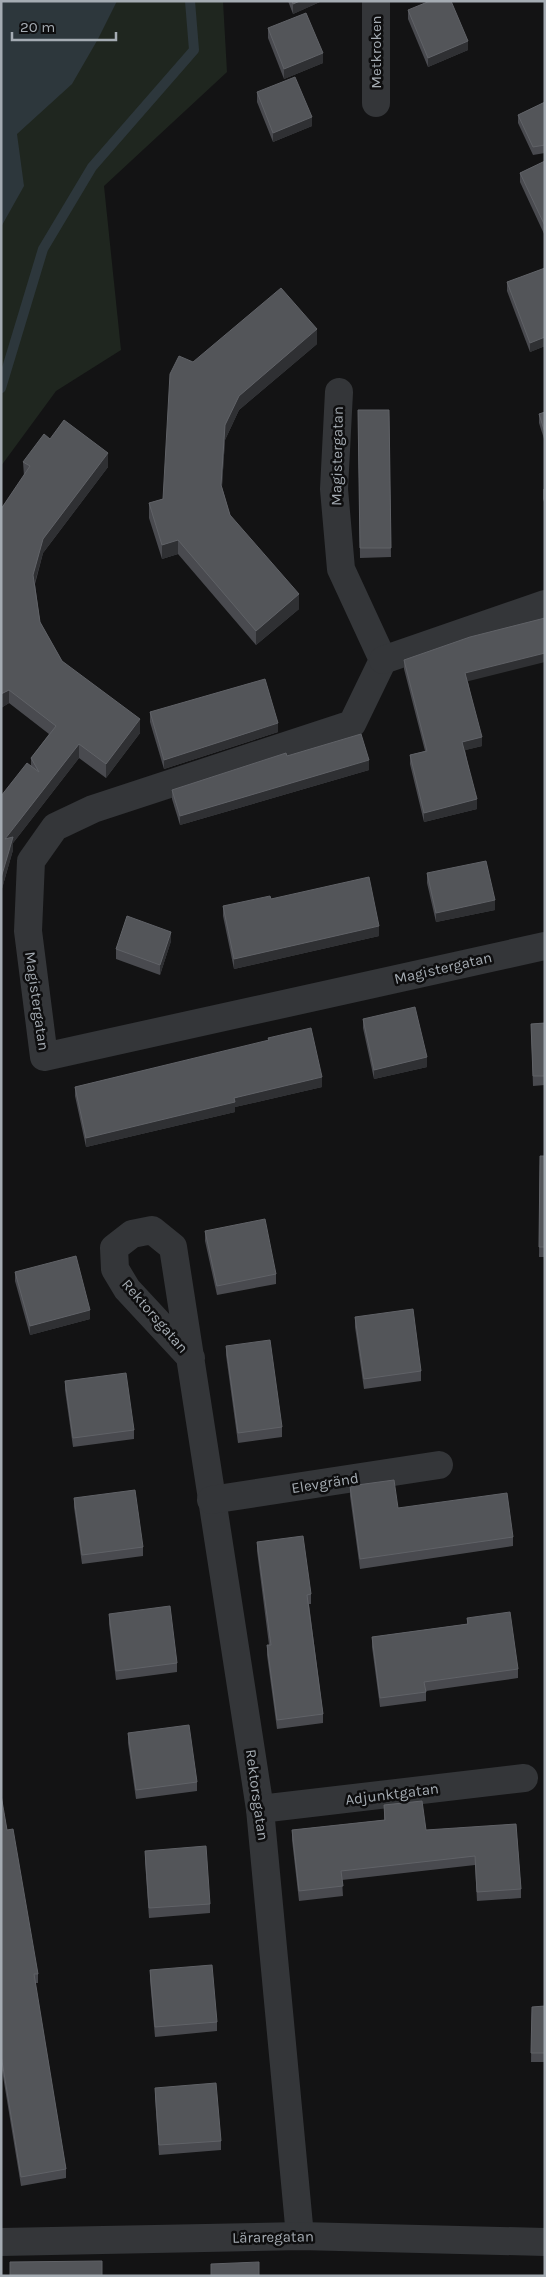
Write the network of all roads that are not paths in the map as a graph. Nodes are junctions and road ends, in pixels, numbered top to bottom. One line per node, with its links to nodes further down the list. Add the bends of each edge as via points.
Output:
1 (376, 1): 2 (street, Metkroken)
2 (376, 103)
3 (338, 392): 5 (street, Magistergatan, via 334,489 341,569)
4 (545, 604): 5 (street)
5 (384, 660): 6 (street, Magistergatan, via 352,724 93,810 55,827 31,861 28,931 44,1057)
6 (545, 946)
7 (191, 1358): 9 (street, Rektorsgatan)
8 (439, 1466): 9 (street, Elevgränd)
9 (211, 1500): 11 (street, Rektorsgatan)
10 (524, 1778): 11 (street, Adjunktgatan)
11 (260, 1809): 12 (street, Rektorsgatan)
12 (300, 2236): 13 (street, Läraregatan); 14 (street, Läraregatan)
13 (1, 2242)
14 (545, 2242)

